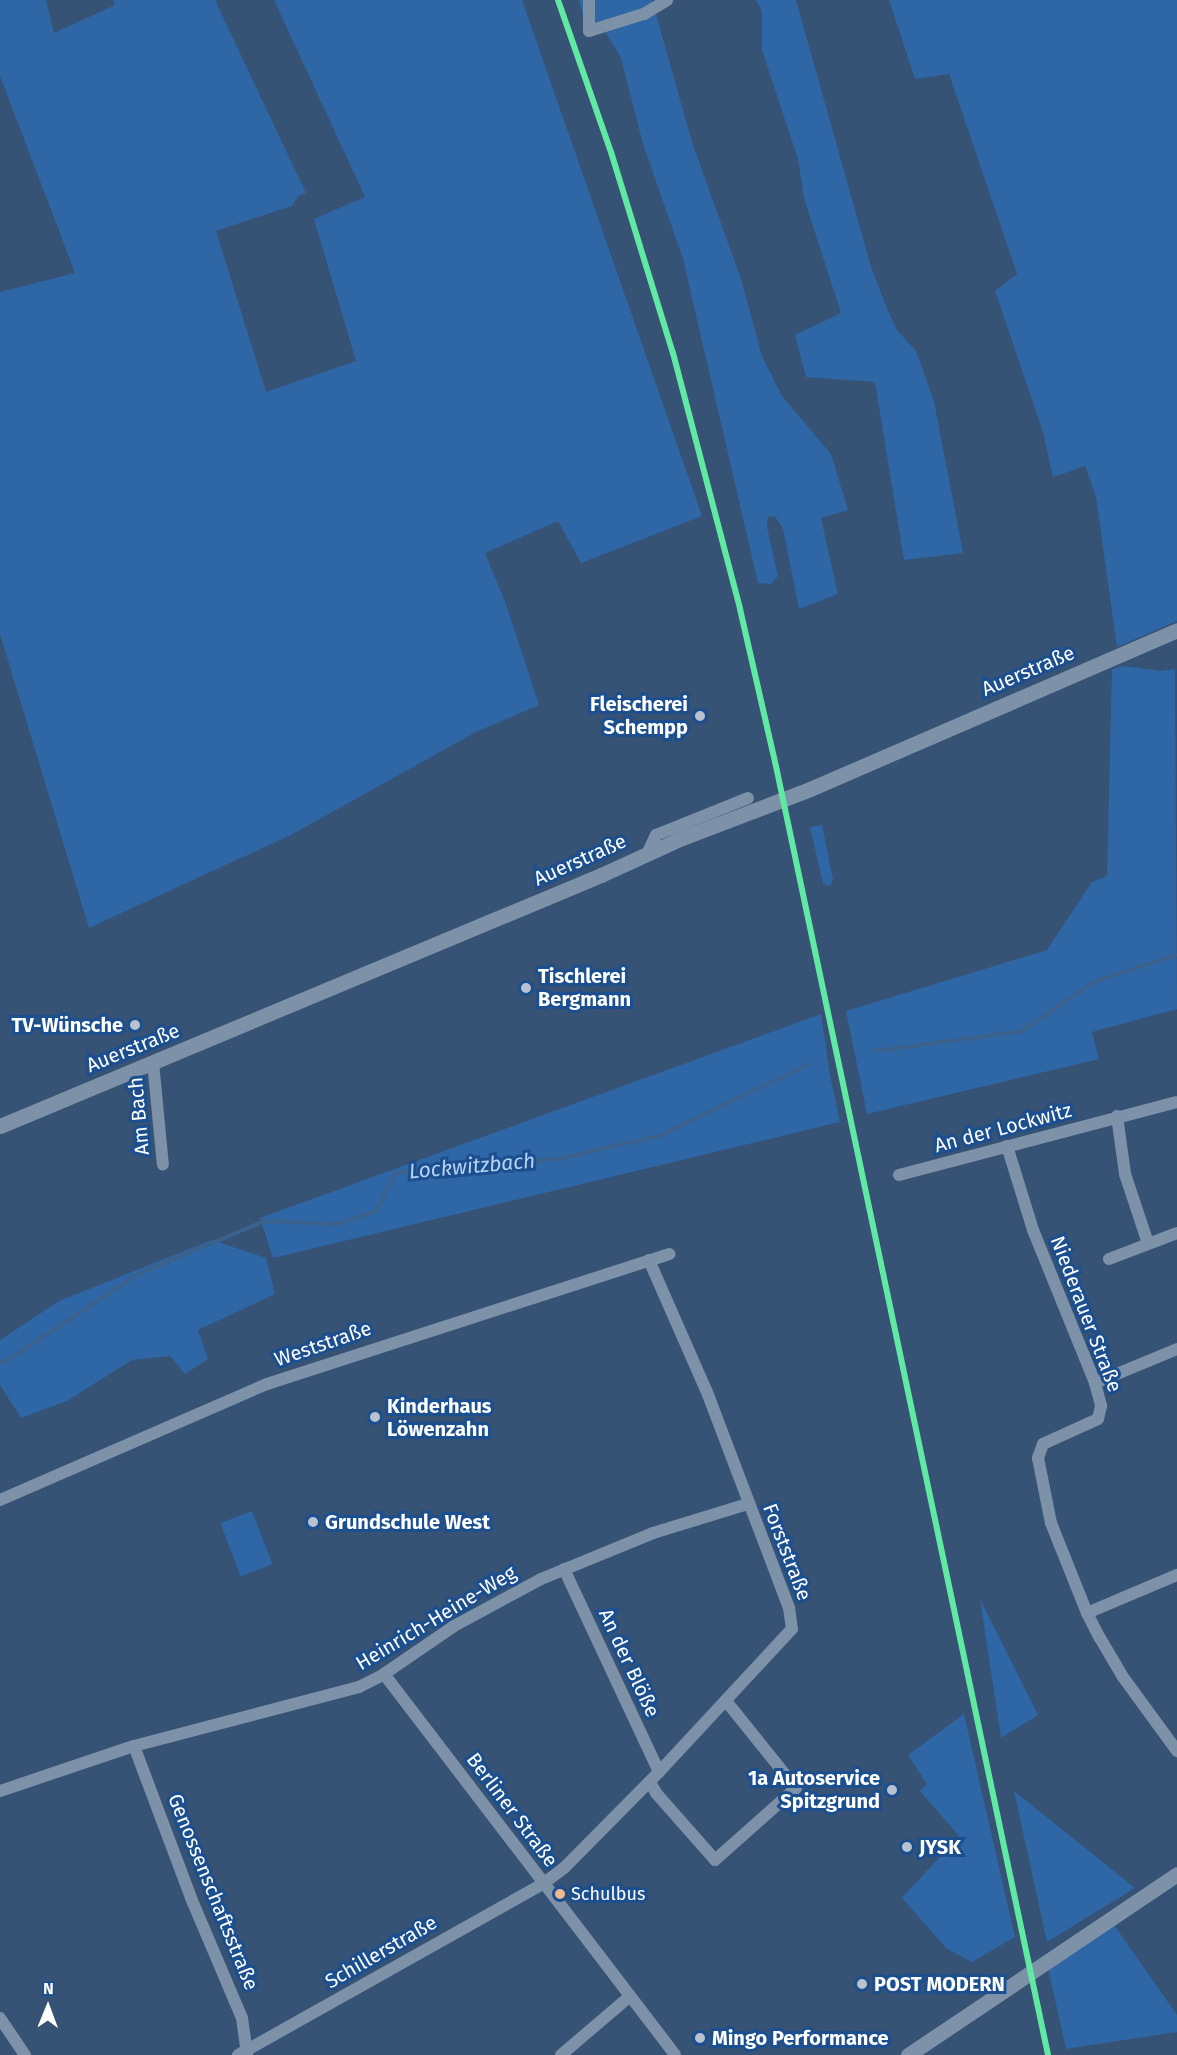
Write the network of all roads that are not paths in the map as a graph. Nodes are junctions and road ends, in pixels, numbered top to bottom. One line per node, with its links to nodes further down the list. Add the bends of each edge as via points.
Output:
1 (589, 0): 2 (street, via 589,31 644,14)
2 (667, 0)
3 (1177, 630): 5 (street, Auerstraße, via 810,789)
4 (748, 798): 5 (street, via 656,835)
5 (648, 852): 6 (street, Auerstraße)
6 (153, 1062): 9 (street, Auerstraße); 11 (street, Am Bach)
7 (1177, 1102): 8 (street, An der Lockwitz)
8 (1116, 1116): 10 (street, An der Lockwitz); 14 (street, via 1125,1174)
9 (0, 1126)
10 (1007, 1146): 12 (street, An der Lockwitz); 19 (street, Niederauer Straße, via 1033,1230)
11 (163, 1165)
12 (898, 1175)
13 (1177, 1233): 14 (street)
14 (1148, 1242): 16 (street)
15 (670, 1254): 17 (street, Weststraße)
16 (1109, 1259)
17 (649, 1260): 20 (street, Weststraße, via 267,1384); 21 (street, Forststraße, via 693,1355)
18 (1177, 1349): 19 (street)
19 (1095, 1383): 24 (street, Niederauer Straße, via 1101,1406 1098,1419 1043,1444 1038,1458 1052,1522)
20 (0, 1500)
21 (748, 1504): 22 (street, Heinrich-Heine-Weg, via 654,1533); 26 (street, Forststraße, via 789,1608 792,1629)
22 (564, 1569): 25 (street, Heinrich-Heine-Weg, via 454,1626); 29 (street, An der Blöße)
23 (1177, 1575): 24 (street)
24 (1087, 1613): 28 (street, Niederauer Straße, via 1123,1677)
25 (384, 1674): 27 (street, Heinrich-Heine-Weg, via 359,1687); 33 (street, Berliner Straße)
26 (726, 1701): 29 (street, Forststraße); 30 (street, via 796,1788 714,1860)
27 (134, 1746): 31 (street, Heinrich-Heine-Weg); 36 (street, Genossenschaftsstraße, via 191,1898 242,2018)
28 (1177, 1751)
29 (659, 1773): 30 (street, Forststraße)
30 (650, 1782): 33 (street, Forststraße)
31 (0, 1791)
32 (1177, 1874): 40 (street)
33 (544, 1883): 34 (street, Berliner Straße); 36 (street, Schillerstraße)
34 (629, 1997): 38 (street); 39 (street, Berliner Straße)
35 (0, 2018): 37 (street)
36 (244, 2053)
37 (25, 2055)
38 (561, 2055)
39 (675, 2055)
40 (909, 2055)

